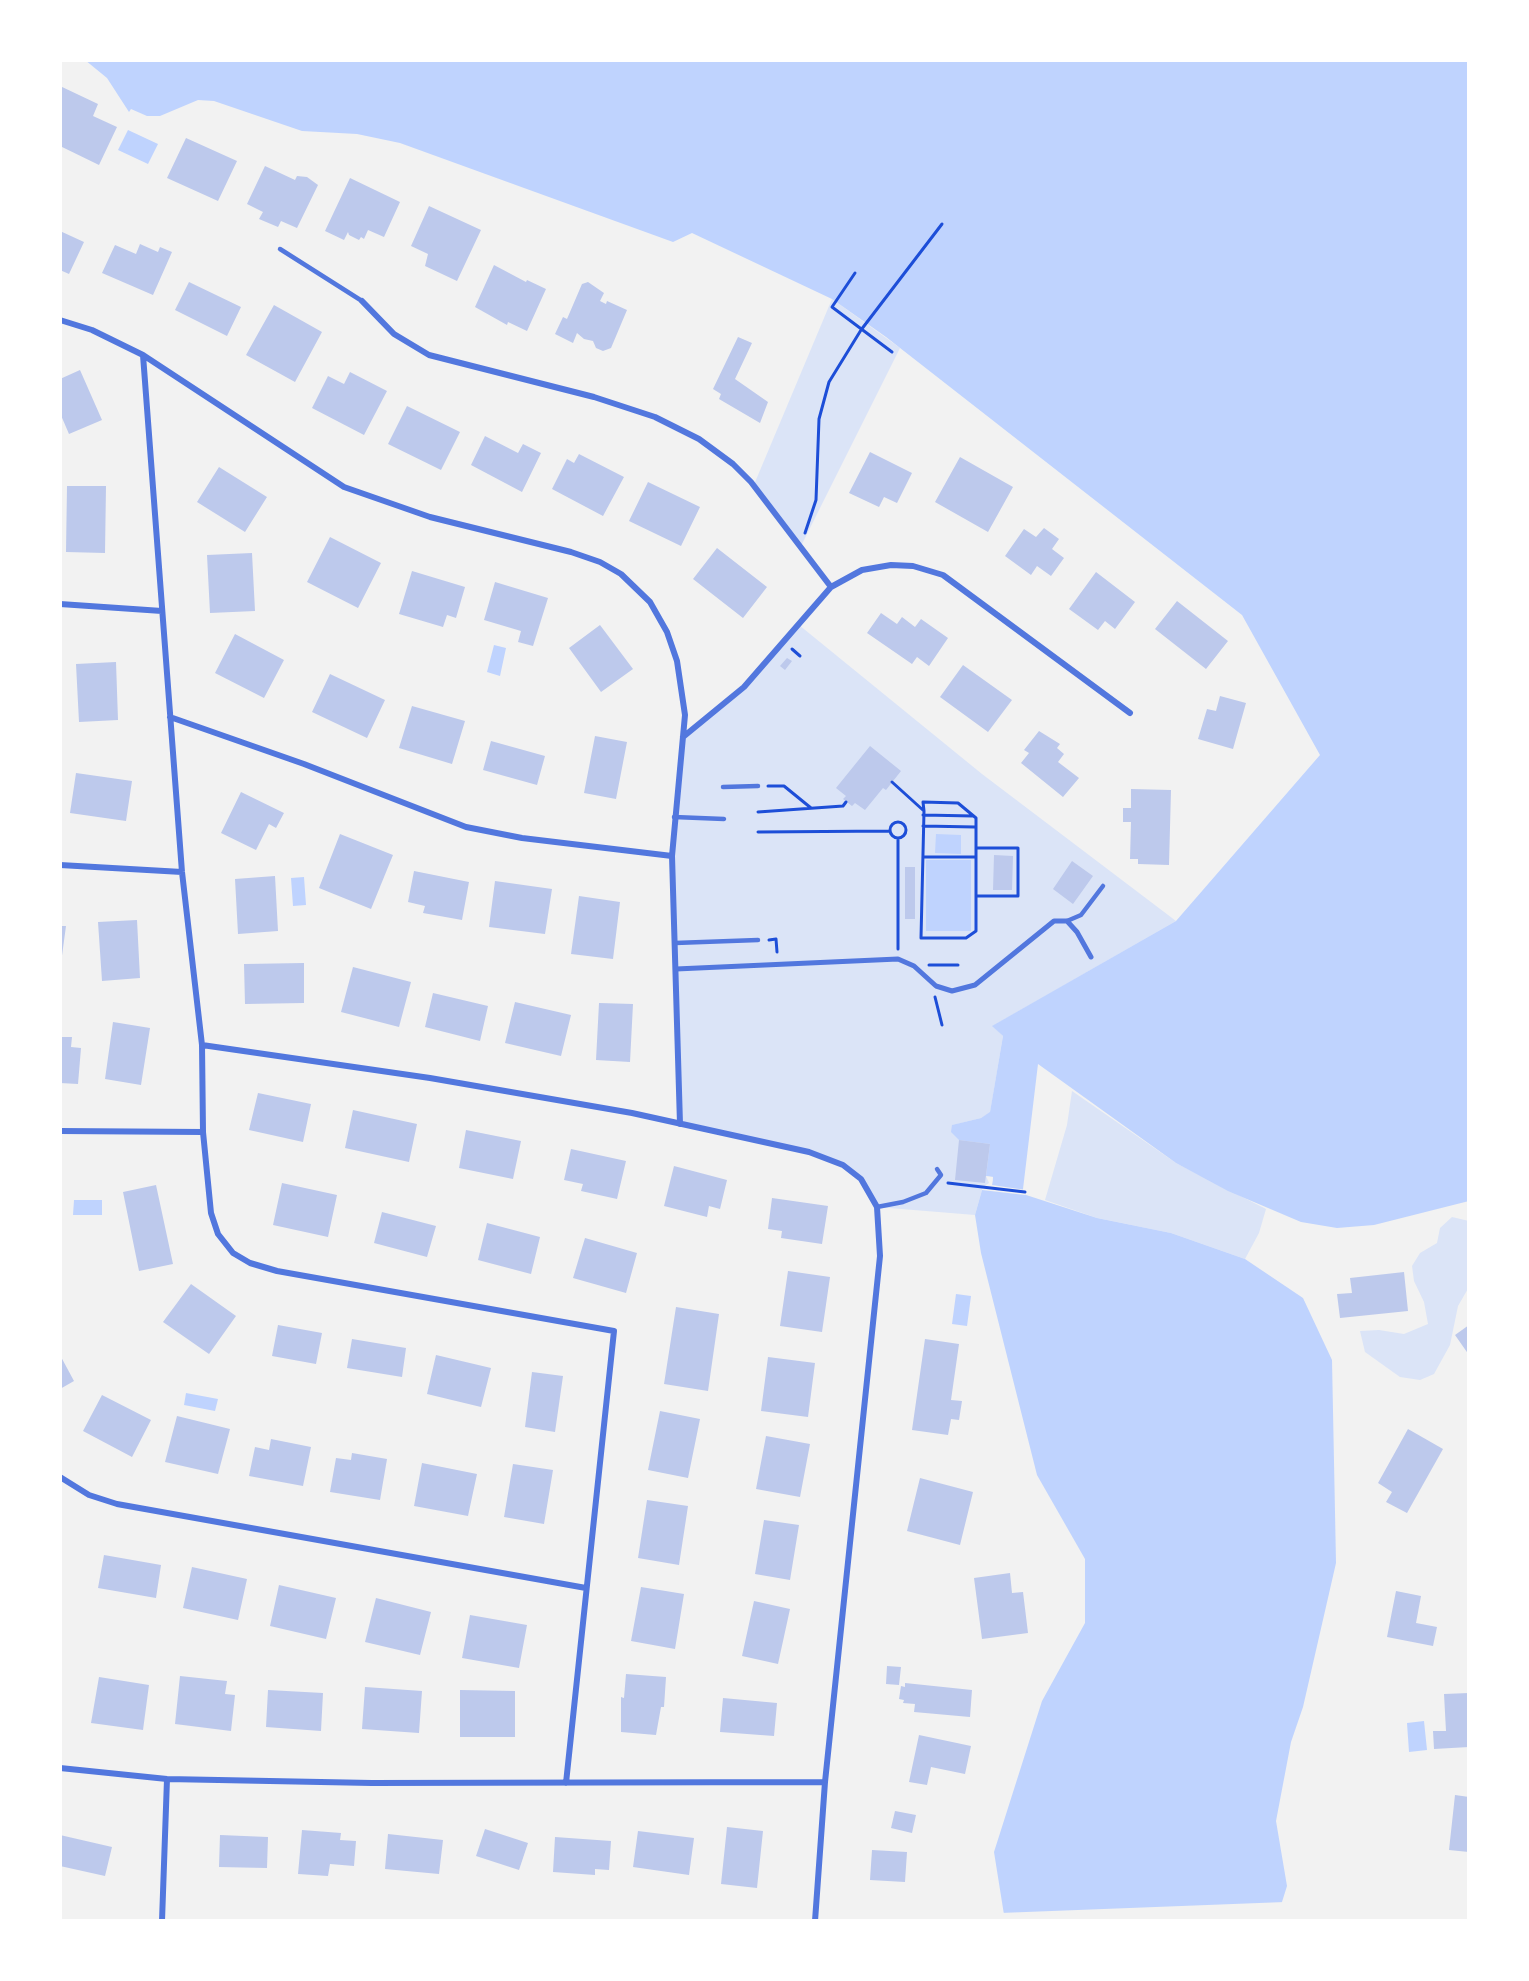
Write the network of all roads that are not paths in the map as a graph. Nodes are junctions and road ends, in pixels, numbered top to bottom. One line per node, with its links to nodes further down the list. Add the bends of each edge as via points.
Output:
1 (280, 249): 2 (lane)
2 (362, 301): 5 (street, via 394,334 429,355 594,397 687,432 742,472)
3 (60, 320): 4 (street, via 92,330)
4 (143, 355): 7 (street); 10 (street, via 360,495 430,517 572,552 621,574 650,602 667,632 684,693)
5 (831, 587): 8 (street, via 877,566 928,569 958,585); 10 (street, via 744,687)
6 (60, 604): 7 (street)
7 (162, 611): 9 (street)
8 (1130, 713)
9 (170, 717): 15 (street, via 466,826 522,838); 17 (street)
10 (683, 737): 13 (street)
11 (758, 786): 12 (lane)
12 (723, 787)
13 (674, 817): 14 (lane); 15 (street)
14 (724, 819)
15 (672, 856): 21 (street)
16 (60, 865): 17 (street)
17 (182, 872): 24 (street)
18 (1103, 886): 19 (lane, via 1081,915)
19 (1067, 921): 22 (street); 23 (street, via 1054,921 975,985 952,991 929,982 914,966 898,959)
20 (758, 940): 21 (lane)
21 (675, 943): 23 (street)
22 (1091, 957)
23 (676, 969): 25 (street)
24 (202, 1045): 25 (street, via 441,1080); 27 (street)
25 (680, 1124): 29 (street, via 830,1159 861,1179)
26 (60, 1131): 27 (street)
27 (203, 1132): 31 (street, via 211,1213 218,1234 233,1253 250,1263 614,1331)
28 (937, 1169): 29 (lane, via 941,1175 938,1182 926,1193)
29 (877, 1207): 34 (street, via 880,1256)
30 (60, 1477): 31 (street, via 89,1495 117,1504)
31 (586, 1588): 35 (street)
32 (60, 1768): 33 (street)
33 (167, 1779): 35 (street); 36 (street)
34 (825, 1782): 35 (street); 37 (street)
35 (566, 1784)
36 (162, 1921)
37 (815, 1921)

